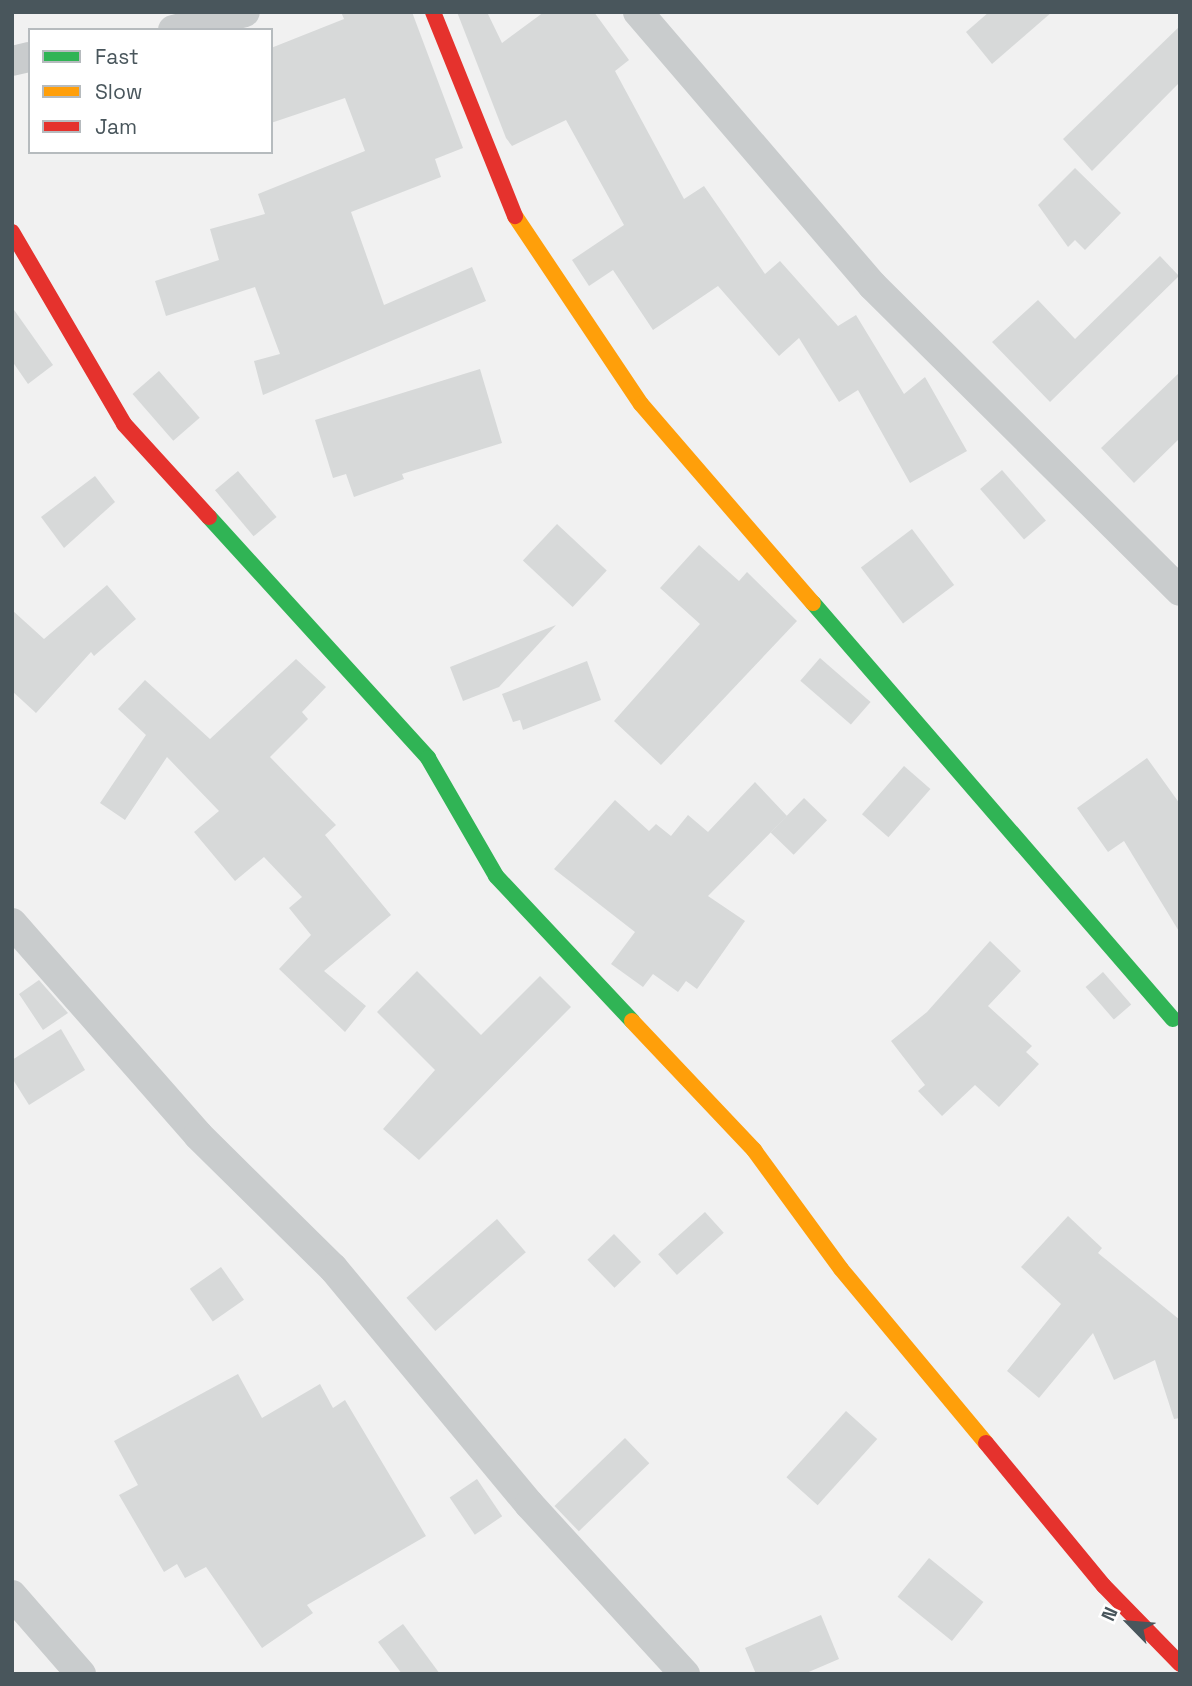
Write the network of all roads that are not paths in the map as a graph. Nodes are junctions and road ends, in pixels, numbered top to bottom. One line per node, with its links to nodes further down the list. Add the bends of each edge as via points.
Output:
1 (245, 12): 4 (street)
2 (432, 12): 8 (street, via 509,209 641,404)
3 (638, 12): 6 (street, via 873,285)
4 (181, 28)
5 (12, 232): 10 (street, via 124,424 428,758 496,876 754,1150 859,1290 1104,1586)
6 (1180, 591)
7 (12, 923): 12 (street, via 198,1135 333,1268 529,1504)
8 (1173, 1019)
9 (12, 1595): 11 (street)
10 (1180, 1664)
11 (81, 1674)
12 (685, 1674)

